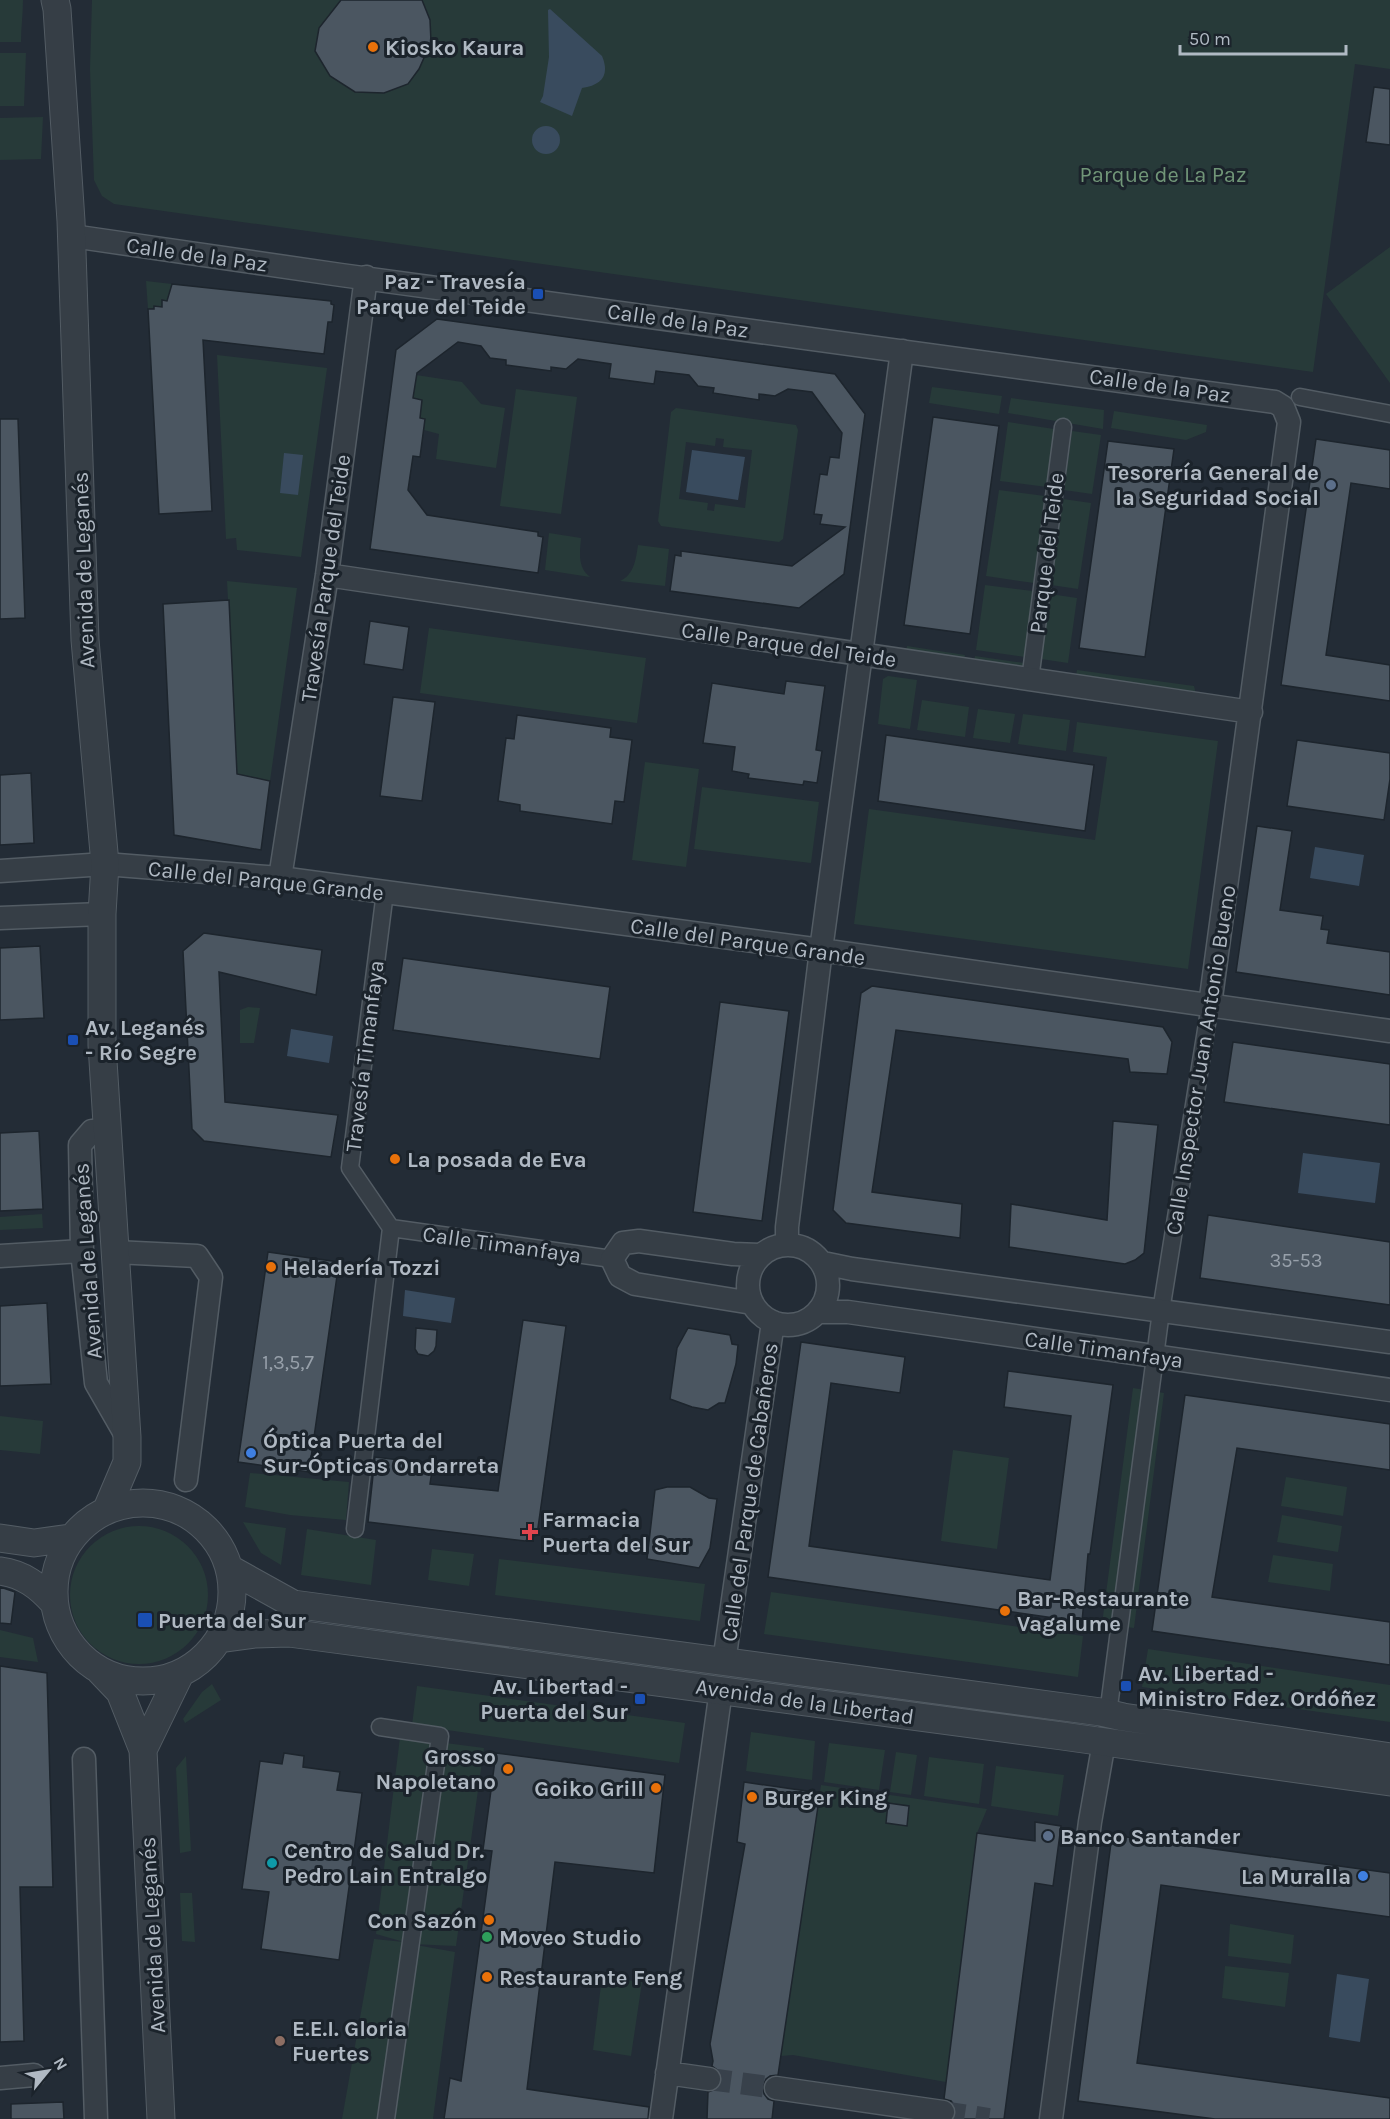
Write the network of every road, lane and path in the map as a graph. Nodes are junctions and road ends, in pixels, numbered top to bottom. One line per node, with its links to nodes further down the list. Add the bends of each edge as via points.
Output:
1 (57, 3): 2 (street, Avenida de Leganés)
2 (72, 236): 3 (street, Calle de la Paz); 12 (street, Avenida de Leganés, via 85,640)
3 (366, 277): 4 (street, Calle de la Paz); 8 (street, Travesía Parque del Teide)
4 (902, 351): 5 (street, Calle de la Paz); 9 (street)
5 (1292, 402): 6 (street, Calle de la Paz); 11 (street, Calle Inspector Juan Antonio Bueno)
6 (1390, 414)
7 (1063, 427): 10 (street, Parque del Teide)
8 (327, 575): 9 (street, Calle Parque del Teide); 14 (street, Travesía Parque del Teide)
9 (861, 654): 10 (street, Calle Parque del Teide); 18 (street)
10 (1030, 680): 11 (street, Calle Parque del Teide)
11 (1251, 712): 19 (street, Calle Inspector Juan Antonio Bueno)
12 (105, 864): 13 (street, Calle del Parque Grande); 14 (street, Calle del Parque Grande); 16 (street, Avenida de Leganés)
13 (0, 871)
14 (280, 878): 15 (street, Calle del Parque Grande)
15 (385, 892): 18 (street, Calle del Parque Grande); 22 (street, Travesía Timanfaya, via 350,1168)
16 (102, 914): 17 (street); 21 (street, Avenida de Leganés, via 102,1045)
17 (0, 918)
18 (821, 950): 19 (street, Calle del Parque Grande); 23 (street)
19 (1210, 1005): 20 (street, Calle del Parque Grande); 31 (street, Calle Inspector Juan Antonio Bueno)
20 (1390, 1030)
21 (107, 1130): 24 (street, Avenida de Leganés, via 92,1131 80,1145); 25 (street, Avenida de Leganés)
22 (391, 1228): 28 (street, Calle Timanfaya); 41 (street)
23 (788, 1244): 26 (street, via 774,1246); 29 (street, via 802,1246)
24 (82, 1251): 27 (street); 37 (street, Avenida de Leganés, via 96,1383)
25 (115, 1252): 37 (street, Avenida de Leganés); 38 (street, via 197,1256 210,1277)
26 (760, 1255): 28 (street, Calle Timanfaya, via 639,1240 623,1243); 30 (street, via 750,1269 748,1289)
27 (0, 1256)
28 (612, 1259): 30 (street, Calle Timanfaya, via 620,1276 635,1284)
29 (823, 1263): 31 (street, Calle Timanfaya); 32 (street, via 828,1279 827,1298)
30 (752, 1303): 33 (street)
31 (1161, 1311): 34 (street, Calle Timanfaya); 35 (street, Calle Inspector Juan Antonio Bueno)
32 (819, 1312): 33 (street, via 789,1325); 35 (street, Calle Timanfaya, via 848,1312)
33 (772, 1322): 48 (street, Calle del Parque de Cabañeros)
34 (1390, 1342)
35 (1155, 1356): 36 (street, Calle Timanfaya); 52 (street, Calle Inspector Juan Antonio Bueno)
36 (1390, 1390)
37 (127, 1450): 39 (street, Avenida de Leganés); 40 (street, Avenida de Leganés)
38 (186, 1480)
39 (156, 1502): 40 (street); 44 (street, via 181,1510 203,1525 220,1545)
40 (107, 1509): 43 (street)
41 (355, 1529)
42 (0, 1538): 43 (street, via 34,1543)
43 (70, 1538): 46 (street, via 54,1580)
44 (230, 1569): 47 (street, via 233,1594 229,1618); 48 (street, Avenida de la Libertad, via 293,1604)
45 (0, 1571): 46 (street, via 14,1572 40,1588)
46 (54, 1603): 49 (street, via 62,1629 76,1651)
47 (219, 1639): 50 (street, via 195,1665); 51 (street, Avenida de la Libertad, via 289,1633)
48 (724, 1662): 52 (street, Avenida de la Libertad)
49 (100, 1671): 50 (street, via 123,1679 152,1681); 55 (street, Avenida de Leganés, via 120,1692)
50 (180, 1674): 55 (street, Avenida de Leganés)
51 (721, 1690): 54 (street, Avenida de la Libertad); 59 (street)
52 (1108, 1714): 56 (street, Avenida de la Libertad)
53 (380, 1727): 67 (street, via 440,1736)
54 (1104, 1742): 58 (street, Avenida de la Libertad); 69 (street)
55 (143, 1750): 66 (street, Avenida de Leganés)
56 (1390, 1757)
57 (84, 1759): 65 (street)
58 (1390, 1782)
59 (667, 2073): 62 (street); 68 (street)
60 (34, 2075): 61 (street)
61 (0, 2078)
62 (709, 2079)
63 (776, 2088): 64 (street)
64 (943, 2112)
65 (96, 2119)
66 (161, 2119)
67 (386, 2119)
68 (661, 2119)
69 (1051, 2119)

